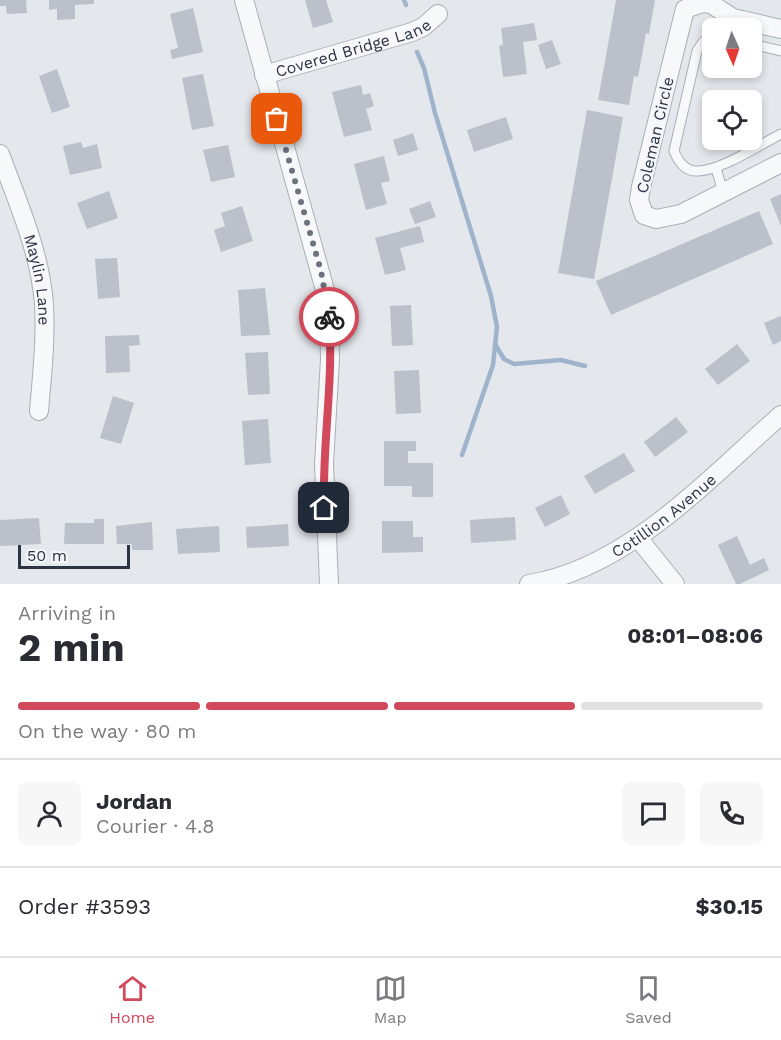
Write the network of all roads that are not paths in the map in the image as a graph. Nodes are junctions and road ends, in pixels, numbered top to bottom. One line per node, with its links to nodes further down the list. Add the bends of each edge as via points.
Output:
1 (244, 0): 9 (street)
2 (438, 15): 9 (street, Covered Bridge Lane, via 412,32)
3 (727, 18): 10 (street, Coleman Circle, via 711,4 685,9)
4 (762, 27): 5 (street, Coleman Circle)
5 (781, 29)
6 (702, 44): 12 (lane)
7 (762, 46): 8 (lane)
8 (781, 51)
9 (264, 75): 20 (street, via 321,271 329,319 324,464)
10 (655, 129): 12 (lane); 16 (street, Coleman Circle, via 639,200 644,215 656,219 681,214)
11 (781, 134): 15 (lane)
12 (678, 137): 15 (lane, via 674,151 683,166 698,172)
13 (0, 154): 17 (street, Maylin Lane, via 30,236 44,304)
14 (781, 162): 16 (street, Coleman Circle)
15 (716, 168): 16 (lane)
16 (723, 192)
17 (39, 411)
18 (781, 415): 19 (street, Cotillion Avenue)
19 (638, 538): 21 (street, Cotillion Avenue, via 592,564); 22 (street)
20 (329, 584)
21 (529, 584)
22 (675, 584)

